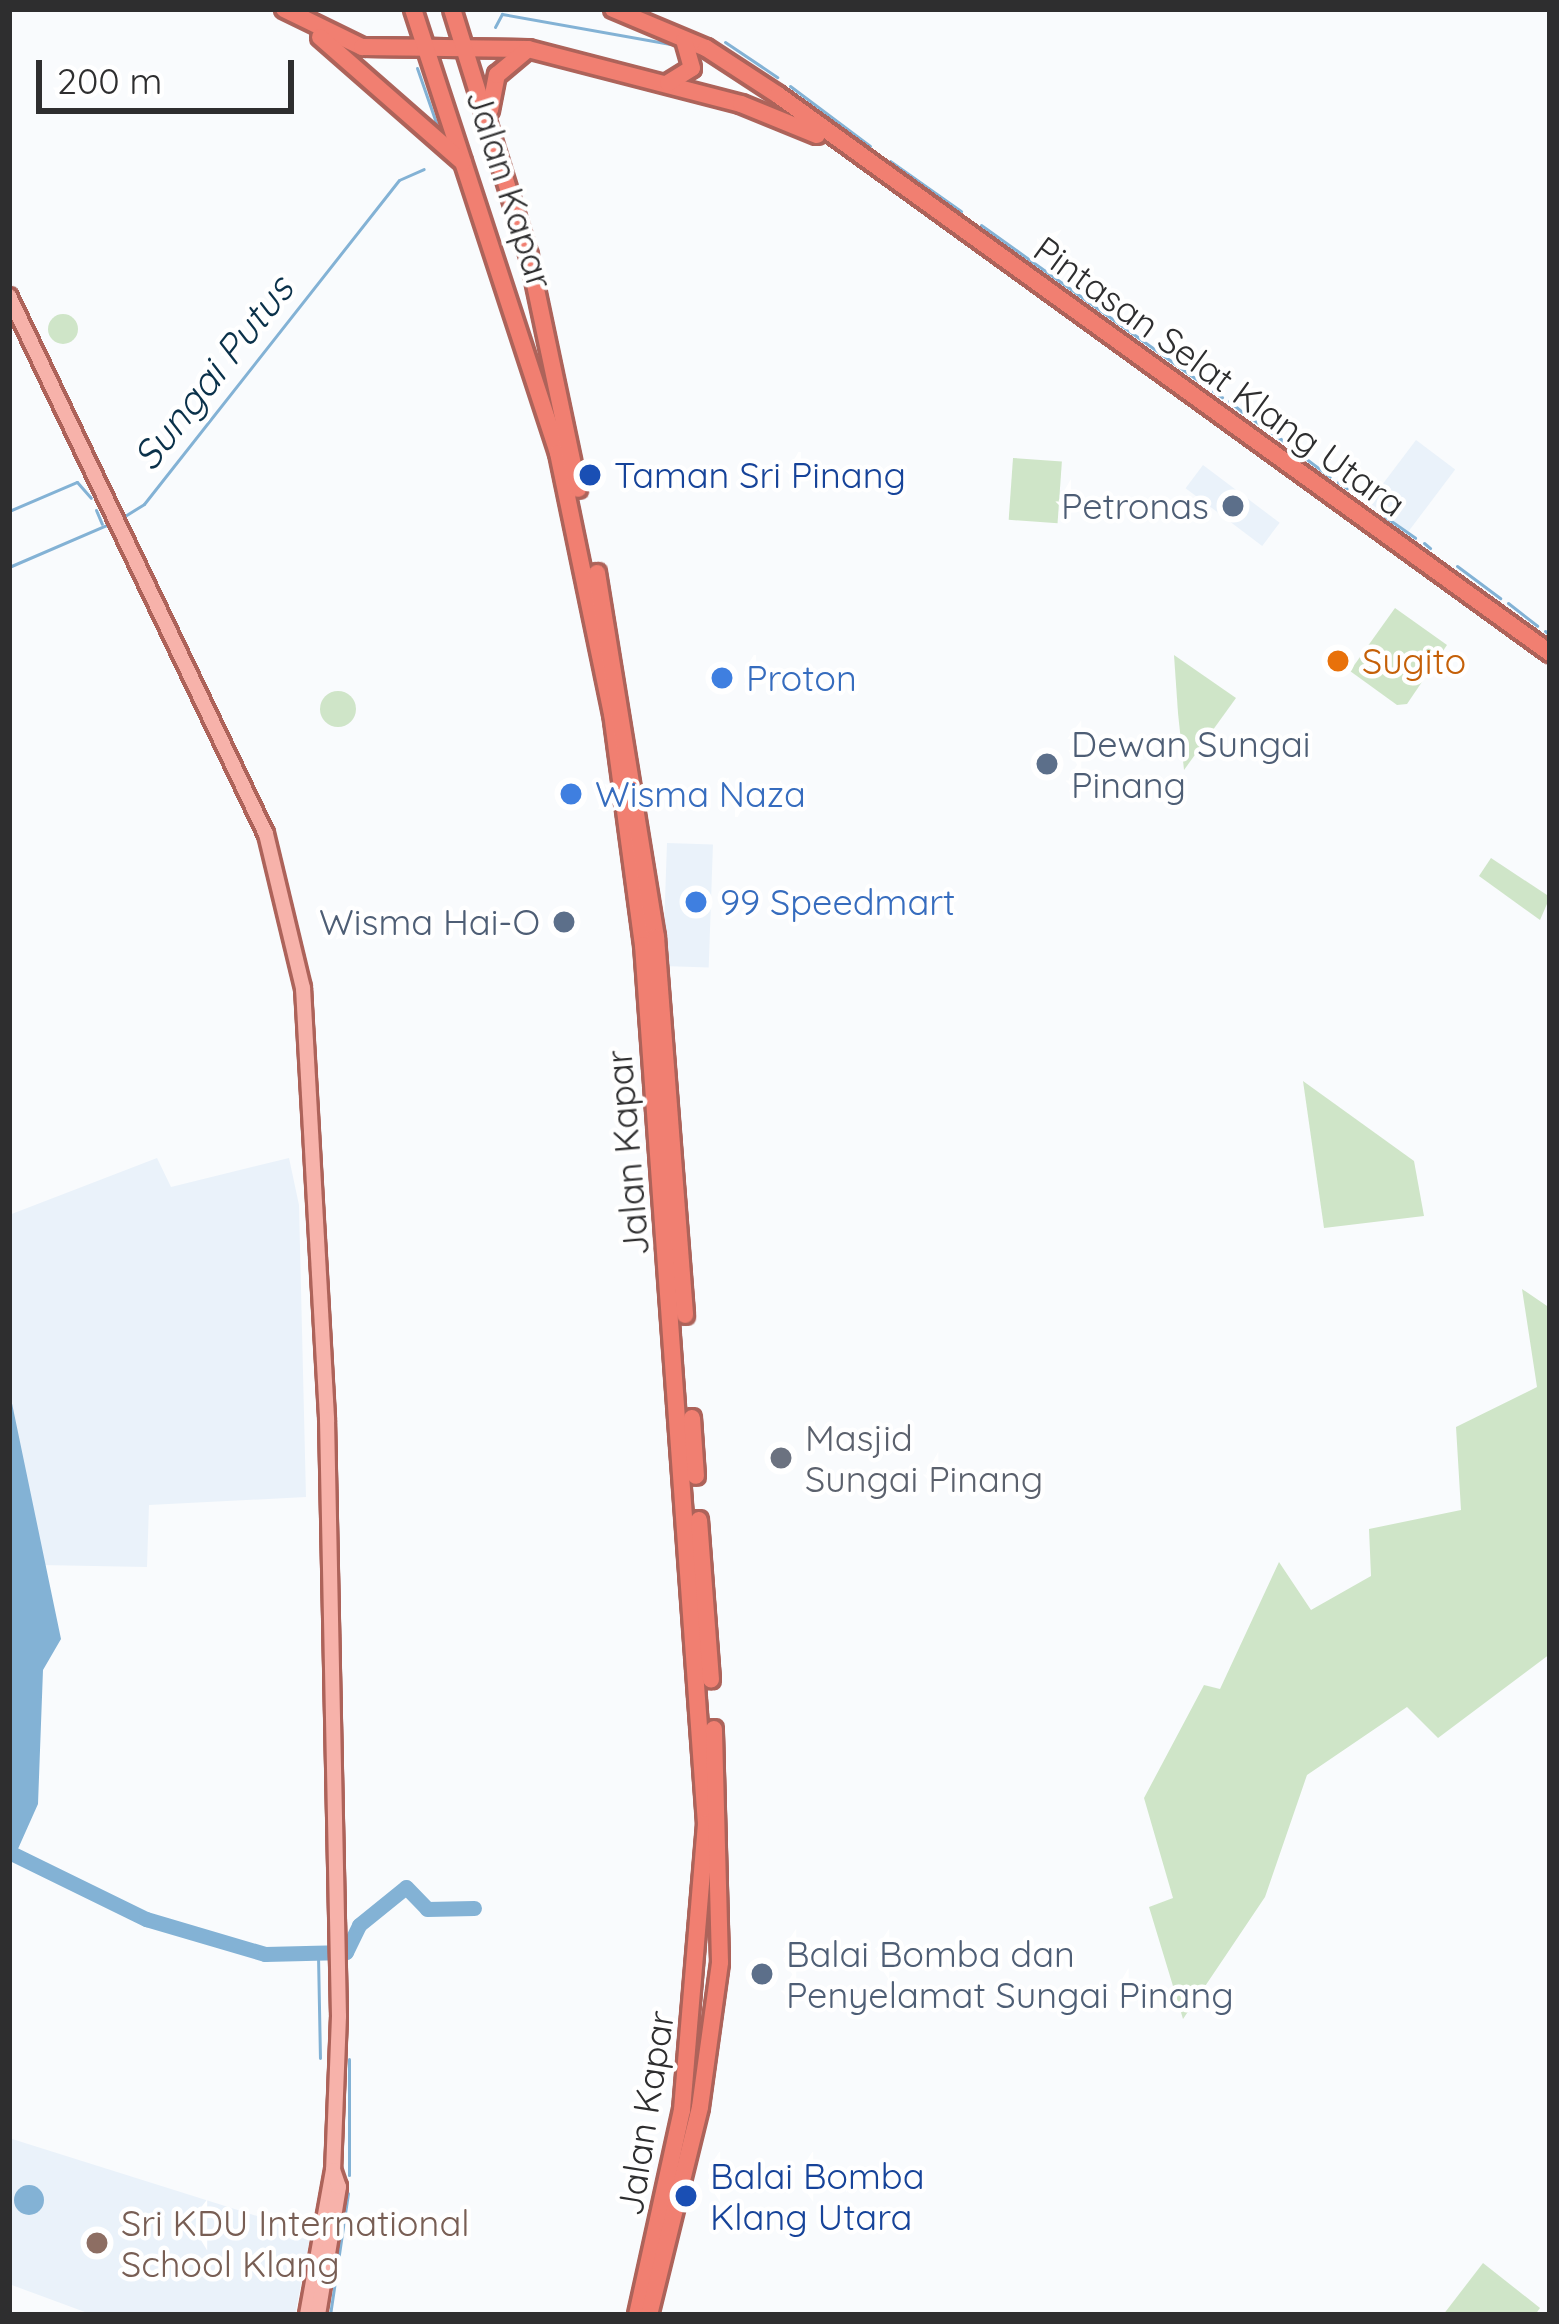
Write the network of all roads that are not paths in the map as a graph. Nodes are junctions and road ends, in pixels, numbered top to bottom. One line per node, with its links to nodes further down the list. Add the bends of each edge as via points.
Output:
1 (284, 9): 5 (highway, Pintasan Selat Klang Utara)
2 (413, 9): 9 (highway, Jalan Kapar)
3 (452, 9): 7 (highway, Jalan Kapar)
4 (614, 9): 6 (highway, Pintasan Selat Klang Utara)
5 (302, 21): 9 (highway, Pintasan Selat Klang Utara, via 362,47); 17 (highway)
6 (674, 32): 10 (highway, Pintasan Selat Klang Utara); 11 (highway, via 695,59 687,76)
7 (466, 44): 8 (highway, Pintasan Selat Klang Utara); 9 (highway, Pintasan Selat Klang Utara); 12 (highway, Jalan Kapar)
8 (528, 49): 11 (highway, Pintasan Selat Klang Utara); 15 (highway, via 497,75)
9 (431, 50): 13 (highway, Jalan Kapar)
10 (727, 62): 14 (highway, via 707,62 699,75); 16 (highway, Pintasan Selat Klang Utara)
11 (668, 83): 14 (highway, Pintasan Selat Klang Utara)
12 (480, 87): 13 (highway, via 455,78); 15 (highway, Jalan Kapar)
13 (446, 95): 17 (highway, Jalan Kapar)
14 (718, 99): 16 (highway, Pintasan Selat Klang Utara)
15 (489, 118): 24 (highway, Jalan Kapar, via 529,256 630,744 677,1162 722,1921 700,2108)
16 (852, 152): 19 (highway, Pintasan Selat Klang Utara)
17 (467, 167): 23 (highway, Jalan Kapar, via 541,388 585,569 640,918 665,1203 706,1850 682,2110)
18 (9, 296): 20 (main road, via 266,834 303,988 327,1419 338,1975)
19 (1550, 653)
20 (333, 2170): 21 (main road); 22 (main road, via 339,2187)
21 (307, 2315)
22 (318, 2315)
23 (637, 2315)
24 (649, 2315)

